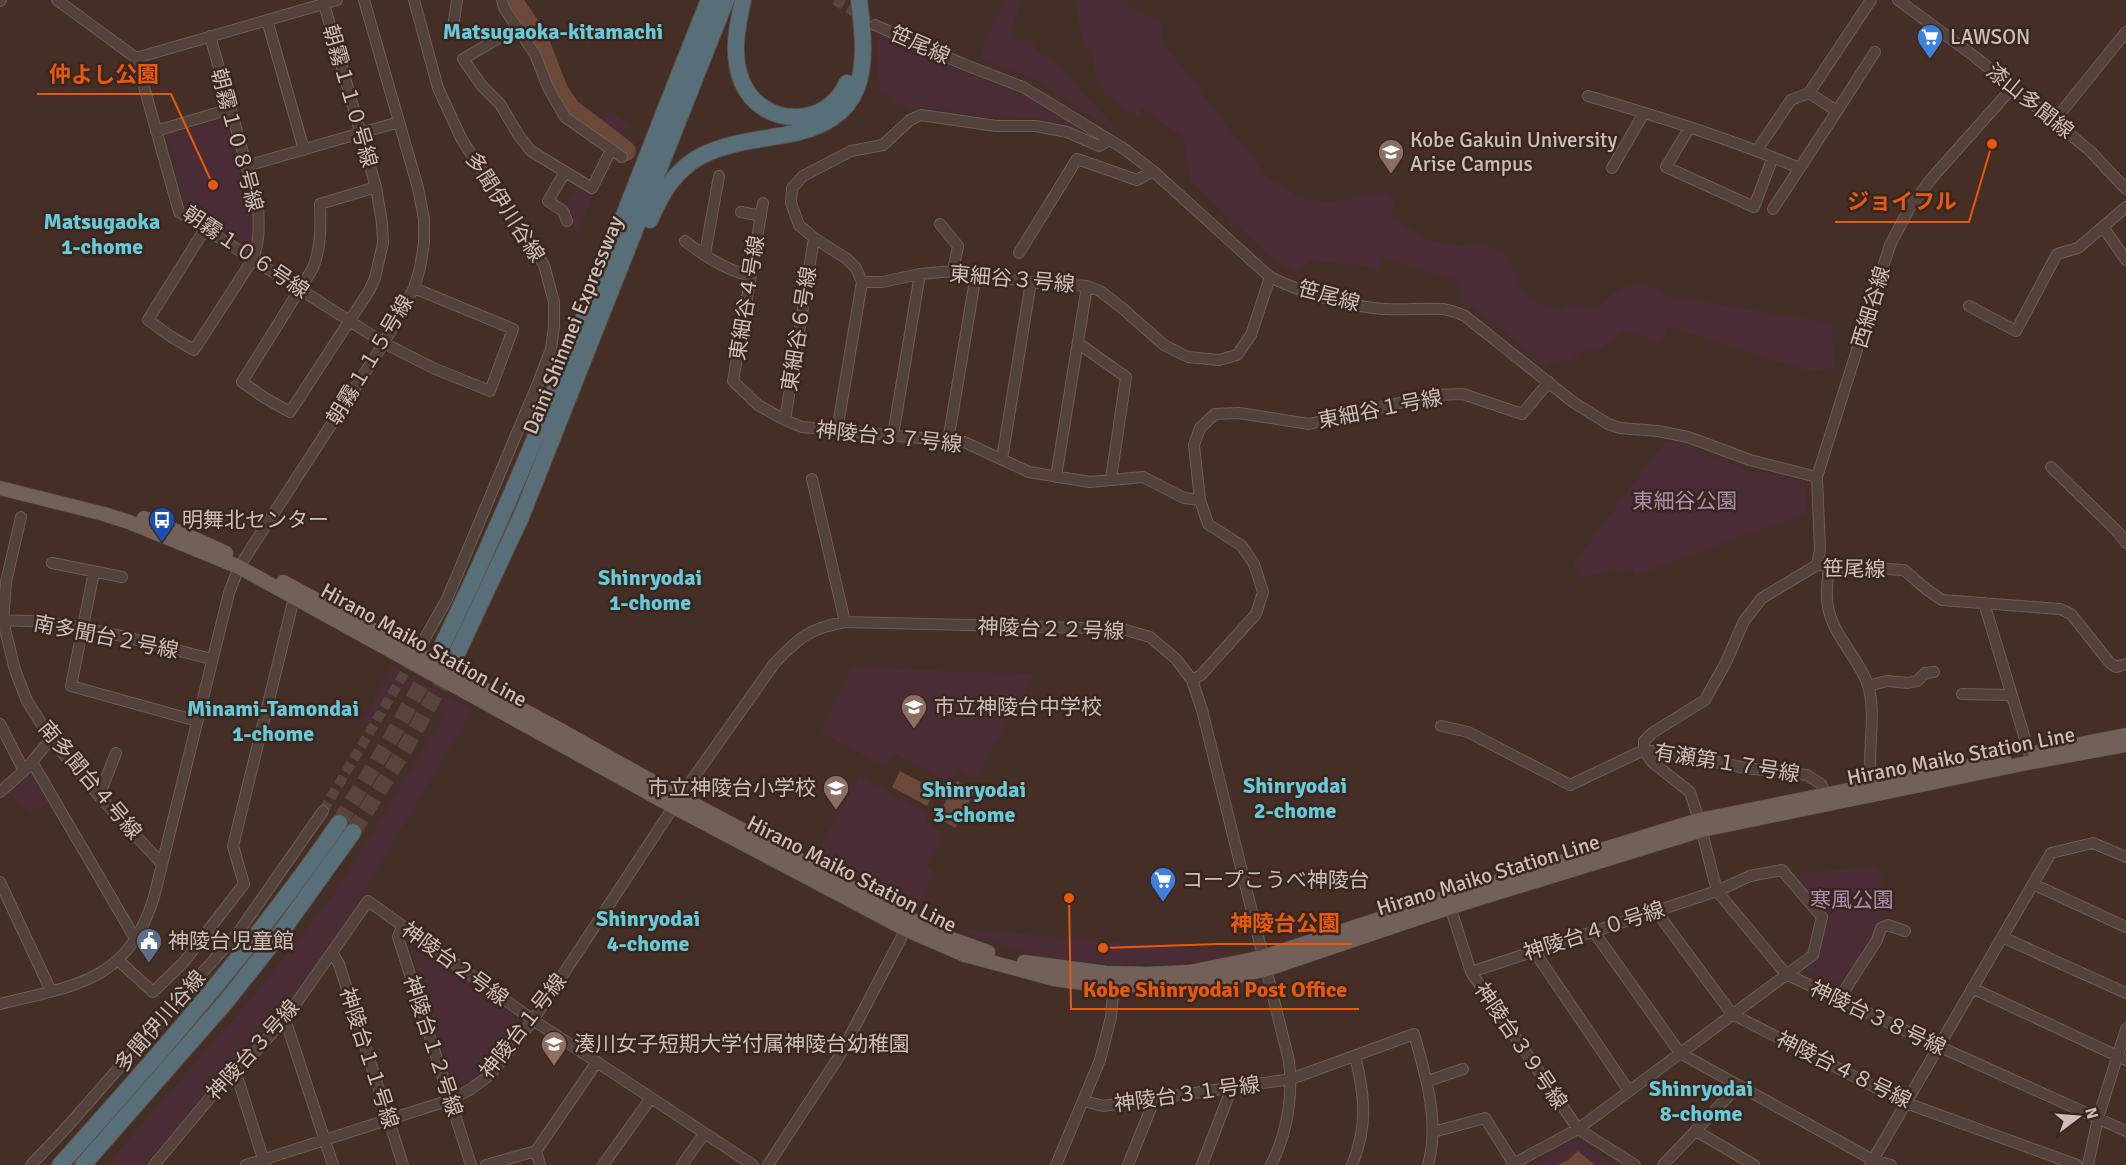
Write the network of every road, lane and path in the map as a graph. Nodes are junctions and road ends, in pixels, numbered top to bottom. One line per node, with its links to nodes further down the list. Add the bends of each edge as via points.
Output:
1 (57, 0): 23 (street)
2 (337, 0): 15 (street)
3 (364, 0): 31 (street, 朝霧１１５号線)
4 (414, 0): 109 (street, 多聞伊川谷線, via 443,99 462,140 544,265 554,302 551,349 538,383 447,599)
5 (457, 0): 19 (street)
6 (502, 0): 18 (street)
7 (704, 0): 36 (highway)
8 (709, 0): 36 (highway, Daini Shinmei Expressway)
9 (726, 0): 61 (highway, Daini Shinmei Expressway)
10 (743, 0): 11 (highway, via 736,45 742,82 762,108 794,118 827,107 844,90 854,54)
11 (850, 0)
12 (859, 0): 61 (highway, via 863,70 846,107 814,128 725,146 699,157 669,183 646,228)
13 (1871, 0): 25 (street)
14 (1898, 0): 24 (street, 漆山多聞線)
15 (324, 4): 16 (street); 34 (street, 朝霧１１０号線)
16 (267, 20): 21 (street); 37 (street)
17 (875, 25): 35 (street, 笹尾線, via 1023,87)
18 (518, 27): 38 (street, via 565,117); 46 (street, via 463,59 500,104 531,152)
19 (453, 28)
20 (2126, 32): 30 (street)
21 (210, 36): 23 (street); 27 (street, 朝霧１０８号線)
22 (1875, 52): 28 (street)
23 (136, 58): 33 (street, 朝霧１０６号線)
24 (2013, 87): 30 (street, 漆山多聞線); 89 (street, 西細谷線, via 1931,179 1909,208 1890,245)
25 (1809, 93): 28 (street); 39 (street, via 1791,100)
26 (1588, 96): 29 (street)
27 (230, 109): 33 (street); 42 (street, 朝霧１０８号線)
28 (1837, 111): 44 (street)
29 (1644, 112): 32 (street); 43 (street)
30 (2054, 121): 49 (street, 漆山多聞線)
31 (399, 122): 34 (street); 74 (street, 朝霧１１５号線, via 424,219 422,260)
32 (1690, 127): 39 (street); 41 (street, via 1666,167 1754,207)
33 (156, 131): 58 (street, 朝霧１０６号線, via 179,212)
34 (361, 133): 37 (street); 48 (street, 朝霧１１０号線)
35 (1109, 140): 45 (street, 笹尾線); 59 (street, via 1099,146 1067,132 1036,126 996,126 921,115 883,145 851,151 804,176 792,188 794,216)
36 (652, 141): 110 (highway, Daini Shinmei Expressway, via 526,459)
37 (304, 150): 42 (street)
38 (611, 150): 40 (street); 46 (street, via 591,188)
39 (1757, 150): 41 (street)
40 (622, 157)
41 (1773, 157): 44 (street)
42 (246, 166): 64 (street, 朝霧１０８号線, via 258,206 260,232)
43 (1612, 168)
44 (1799, 168): 52 (street)
45 (1153, 171): 62 (street, via 1137,180 1077,159); 70 (street, 笹尾線)
46 (565, 172): 55 (street, via 548,201 563,211)
47 (719, 176): 63 (street)
48 (376, 187): 75 (street, 朝霧１１０号線, via 320,204 318,255); 77 (street, 朝霧１１０号線, via 383,243 375,278)
49 (2126, 189)
50 (763, 203): 54 (street, 東細谷４号線)
51 (2126, 207): 57 (street)
52 (1773, 209)
53 (741, 212): 54 (street)
54 (761, 216): 69 (street, 東細谷４号線)
55 (567, 221)
56 (940, 224): 66 (street, via 958,246)
57 (2103, 227): 65 (street); 76 (street, via 2078,248 2057,254 2016,331)
58 (205, 228): 64 (street, 朝霧１０６号線); 64 (street, 朝霧１０８号線, via 148,320 170,336 194,350)
59 (814, 238): 71 (street, via 852,263); 81 (street, 東細谷６号線)
60 (685, 241): 63 (street)
61 (627, 252): 112 (highway, Daini Shinmei Expressway, via 521,517)
62 (1019, 253)
63 (705, 254): 69 (street)
64 (252, 259): 75 (street, 朝霧１０６号線)
65 (2126, 260)
66 (953, 271): 67 (street, 東細谷３号線); 68 (street, 東細谷３号線)
67 (920, 274): 71 (street, 東細谷３号線); 84 (street)
68 (976, 274): 72 (street, 東細谷３号線); 85 (street)
69 (751, 276): 81 (street, 東細谷４号線, via 733,381 758,405)
70 (1270, 277): 73 (street, 東細谷３号線, via 1251,335 1237,355 1219,360 1188,357 1164,345 1115,302); 80 (street, 笹尾線, via 1324,298 1373,308 1444,309 1465,316)
71 (862, 282): 83 (street)
72 (1031, 282): 73 (street, 東細谷３号線); 86 (street)
73 (1087, 286): 79 (street)
74 (414, 288): 78 (street, 朝霧１１５号線); 78 (street, 朝霧１０６号線, via 513,329 490,391)
75 (300, 289): 77 (street, 朝霧１０６号線); 77 (street, 朝霧１１０号線, via 242,381 265,398 290,412)
76 (1969, 306)
77 (351, 322): 78 (street, 朝霧１０６号線)
78 (384, 343): 98 (street, 朝霧１１５号線)
79 (1078, 344): 88 (street); 91 (street, via 1126,377)
80 (1549, 382): 89 (street, 笹尾線, via 1598,418 1620,428 1688,437 1750,460); 94 (street, 東細谷１号線, via 1522,414 1463,394 1434,395 1309,424 1239,413 1215,414 1200,428 1194,445)
81 (785, 420): 82 (street, 東細谷４号線)
82 (802, 427): 83 (street, 神陵台３７号線)
83 (837, 431): 84 (street, 神陵台３７号線)
84 (893, 435): 85 (street, 神陵台３７号線)
85 (948, 441): 86 (street, 神陵台３７号線, via 964,442)
86 (1002, 459): 88 (street, 神陵台３７号線, via 1029,472)
87 (2051, 467): 96 (street)
88 (1056, 477): 91 (street, 神陵台３７号線, via 1090,482)
89 (1817, 477): 99 (street, 西細谷線)
90 (812, 479): 107 (street)
91 (1111, 479): 94 (street, 神陵台３７号線, via 1143,477 1184,498)
92 (0, 480): 98 (main road, Hirano Maiko Station Line, via 123,510 191,537)
93 (0, 488): 98 (main road, Hirano Maiko Station Line, via 113,516)
94 (1200, 500): 115 (street, via 1208,524 1242,546 1254,564 1263,592 1256,614)
95 (21, 517): 103 (street, 南多聞台４号線)
96 (2126, 543)
97 (51, 563): 101 (street)
98 (241, 564): 104 (main road, Hirano Maiko Station Line); 111 (street, 朝霧１１５号線, via 229,593)
99 (1817, 565): 100 (street, 笹尾線); 125 (street, 笹尾線, via 1762,598 1744,621 1705,700 1652,733 1644,741)
100 (1829, 566): 105 (street, 笹尾線, via 1904,570 1942,600); 116 (street, via 1827,605 1831,619)
101 (94, 572): 102 (street); 108 (street)
102 (122, 578)
103 (3, 582): 106 (street, 南多聞台４号線)
104 (296, 594): 134 (main road, Hirano Maiko Station Line); 154 (street, via 233,846 244,884 183,963 153,992)
105 (1984, 603): 113 (street, 笹尾線, via 2060,609 2071,614 2109,663 2116,667); 118 (street)
106 (2, 621): 108 (street, 南多聞台２号線); 123 (street, 南多聞台４号線, via 27,701)
107 (845, 622): 115 (street, 神陵台２２号線, via 1122,629 1150,637 1176,659); 134 (street, 神陵台２２号線, via 822,626 804,636 774,664)
108 (84, 628): 111 (street, 南多聞台２号線); 119 (street, via 71,686)
109 (420, 646)
110 (438, 654)
111 (212, 659): 119 (street, 朝霧１１５号線)
112 (453, 662)
113 (2126, 664)
114 (1934, 672): 116 (street, via 1908,683 1887,681)
115 (1192, 680): 155 (street, 神陵台２２号線)
116 (1868, 686): 130 (street)
117 (1962, 694): 118 (street)
118 (2012, 695): 127 (street)
119 (197, 721): 138 (street, 朝霧１１５号線)
120 (0, 724): 129 (street)
121 (1442, 726): 125 (street, 笹尾線, via 1468,732 1570,784)
122 (2126, 735): 127 (main road, Hirano Maiko Station Line)
123 (51, 739): 128 (street); 132 (street, 南多聞台４号線)
124 (2126, 745): 127 (main road, Hirano Maiko Station Line)
125 (1644, 750): 133 (street, 有瀬第１７号線, via 1807,775 1821,783); 136 (street, 神陵台３８号線, via 1652,762 1690,792)
126 (116, 753): 132 (street)
127 (2031, 758): 130 (main road, Hirano Maiko Station Line)
128 (32, 762): 129 (street); 151 (street)
129 (24, 771): 131 (street)
130 (1873, 790): 133 (main road, Hirano Maiko Station Line)
131 (0, 792)
132 (99, 796): 138 (street, 南多聞台４号線)
133 (1828, 799): 136 (main road, Hirano Maiko Station Line)
134 (677, 802): 145 (main road, Hirano Maiko Station Line); 166 (street, 神陵台１号線)
135 (323, 811): 197 (street, 多聞伊川谷線, via 240,930)
136 (1700, 825): 141 (street, 神陵台３８号線); 143 (main road, Hirano Maiko Station Line)
137 (2126, 857): 140 (street, via 2093,843 2051,854)
138 (161, 863): 151 (street, 朝霧１１５号線, via 147,920)
139 (0, 882): 160 (street)
140 (2033, 884): 147 (street); 150 (street)
141 (1717, 891): 144 (street, 神陵台４０号線); 157 (street, 神陵台３８号線); 157 (street, 神陵台４０号線, via 1750,876 1782,870 1822,917 1813,955)
142 (368, 900): 146 (street, 神陵台２号線); 153 (street, 神陵台３号線)
143 (1449, 902): 155 (main road, Hirano Maiko Station Line); 156 (street, 神陵台３９号線)
144 (1656, 911): 149 (street, 神陵台４０号線); 164 (street, 神陵台４８号線)
145 (909, 924): 158 (main road, Hirano Maiko Station Line, via 965,955 1007,967 1054,979); 210 (street, via 840,1055)
146 (402, 926): 166 (street, 神陵台２号線); 182 (street, 神陵台１２号線, via 398,937)
147 (2126, 927)
148 (1905, 931): 162 (street, via 1888,925 1881,928)
149 (1594, 932): 152 (street, 神陵台４０号線); 169 (street)
150 (2002, 938): 159 (street); 161 (street)
151 (136, 940): 154 (street, 朝霧１１５号線)
152 (1534, 951): 156 (street, 神陵台４０号線); 179 (street)
153 (332, 952): 165 (street, 神陵台３号線); 186 (street, 神陵台１１号線)
154 (119, 961): 160 (street, 朝霧１１５号線, via 92,979)
155 (1265, 963): 158 (main road, Hirano Maiko Station Line, via 1234,977 1182,983); 175 (street, 神陵台２２号線)
156 (1471, 972): 187 (street, 神陵台３９号線)
157 (1786, 974): 162 (street, 神陵台３８号線); 164 (street)
158 (1114, 980): 183 (street, via 1111,1017)
159 (1972, 988): 168 (street); 171 (street)
160 (51, 991): 163 (street, 朝霧１１５号線)
161 (2126, 993)
162 (1839, 999): 168 (street, 神陵台３８号線)
163 (0, 1004)
164 (1732, 1014): 169 (street); 184 (street, 神陵台４８号線)
165 (285, 1019): 174 (street, 神陵台３号線); 192 (street)
166 (533, 1020): 172 (street, 神陵台２号線); 182 (street, 神陵台１号線, via 490,1074)
167 (2126, 1029): 171 (street)
168 (1938, 1046): 184 (street); 185 (street, 神陵台３８号線)
169 (1680, 1053): 177 (street); 179 (street)
170 (1355, 1056): 175 (street, 神陵台３１号線); 176 (street, 神陵台３１号線, via 1414,1034); 214 (street, via 1365,1119)
171 (2122, 1058): 185 (street)
172 (597, 1062): 180 (street, 神陵台２号線); 193 (street)
173 (1463, 1069): 176 (street)
174 (236, 1073): 194 (street); 200 (street, 神陵台３号線, via 224,1081)
175 (1291, 1079): 178 (street, 神陵台３１号線); 196 (street, 神陵台２２号線, via 1286,1123)
176 (1428, 1081): 190 (street)
177 (1739, 1085): 188 (street); 195 (street)
178 (1232, 1088): 181 (street, 神陵台３１号線); 213 (street)
179 (1629, 1090): 187 (street)
180 (651, 1098): 191 (street, 神陵台２号線); 207 (street)
181 (1155, 1098): 183 (street, 神陵台３１号線, via 1103,1106); 212 (street)
182 (450, 1100): 186 (street, 神陵台１号線); 204 (street, 神陵台１２号線)
183 (1084, 1101): 211 (street)
184 (1906, 1103): 195 (street); 221 (street, 神陵台４８号線)
185 (2098, 1118): 189 (street, 神陵台３８号線); 222 (street)
186 (388, 1120): 192 (street, 神陵台１号線); 203 (street, 神陵台１１号線)
187 (1578, 1129): 216 (street); 217 (street, 神陵台３９号線)
188 (1696, 1131): 218 (street); 219 (street)
189 (2126, 1131)
190 (1433, 1132): 215 (street); 216 (street, via 1485,1118)
191 (704, 1134): 208 (street); 209 (street, 神陵台２号線)
192 (325, 1140): 194 (street, 神陵台１号線); 202 (street)
193 (536, 1151): 205 (street); 206 (street)
194 (264, 1162): 201 (street, 神陵台１号線)
195 (1872, 1162): 220 (street)
196 (1274, 1164)
197 (30, 1165)
198 (60, 1165): 199 (highway, via 218,985 346,827 279,935 224,1004)
199 (82, 1165)
200 (154, 1165)
201 (246, 1165)
202 (333, 1165)
203 (403, 1165)
204 (471, 1165)
205 (486, 1165)
206 (540, 1165)
207 (603, 1165)
208 (682, 1165)
209 (753, 1165)
210 (768, 1165)
211 (1056, 1165)
212 (1128, 1165)
213 (1202, 1165)
214 (1352, 1165)
215 (1428, 1165)
216 (1512, 1165)
217 (1635, 1165)
218 (1663, 1165)
219 (1754, 1165)
220 (1891, 1165)
221 (2077, 1165)
222 (2088, 1165)

